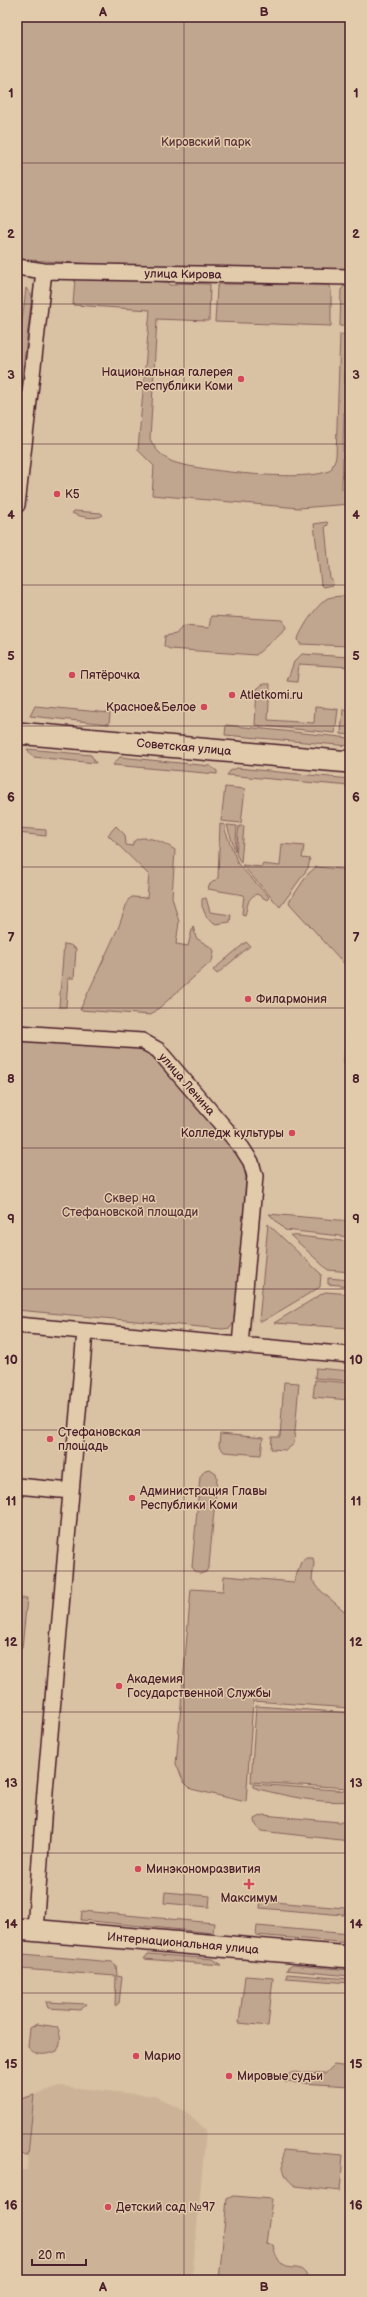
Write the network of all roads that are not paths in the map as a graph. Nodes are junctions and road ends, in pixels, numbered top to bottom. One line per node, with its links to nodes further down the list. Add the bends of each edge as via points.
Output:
1 (17, 267): 2 (street, улица Кирова)
2 (44, 272): 3 (street, улица Кирова); 4 (street)
3 (350, 277)
4 (17, 506)
5 (17, 733): 6 (main road, Советская улица)
6 (350, 762)
7 (17, 1033): 10 (street, улица Ленина, via 142,1041 158,1050 242,1148 251,1162 255,1176)
8 (17, 1325): 9 (street)
9 (85, 1332): 10 (street); 13 (street)
10 (240, 1345): 11 (street)
11 (350, 1355)
12 (17, 1486): 13 (street)
13 (71, 1491): 14 (street)
14 (26, 1929): 15 (main road, Интернациональная улица)
15 (350, 1957)

